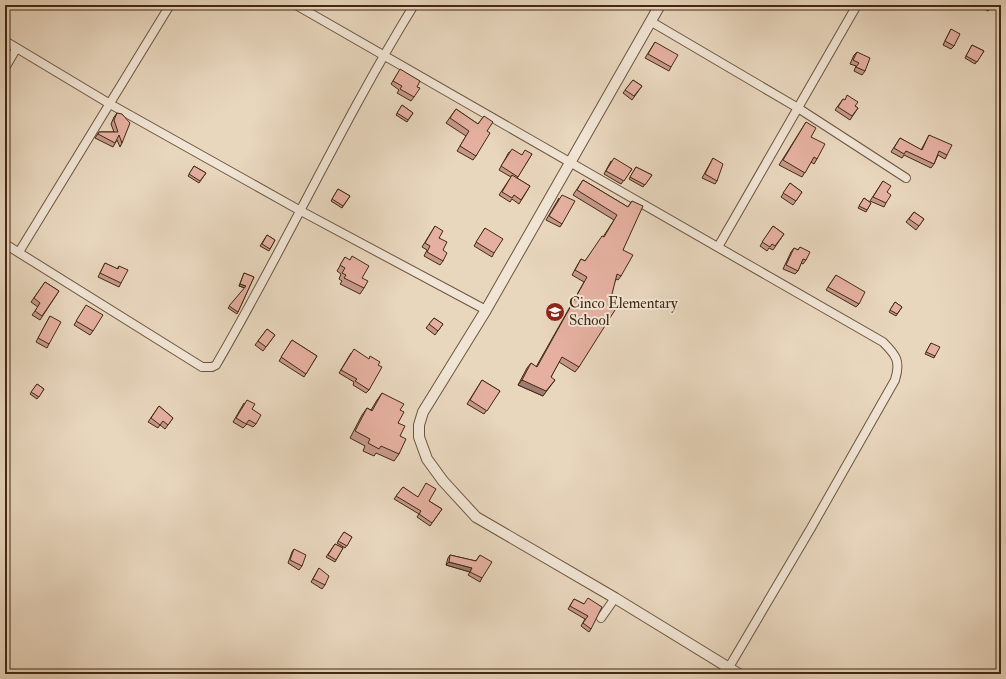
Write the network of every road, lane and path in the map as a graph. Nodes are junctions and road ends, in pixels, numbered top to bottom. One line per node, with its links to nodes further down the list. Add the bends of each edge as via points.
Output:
1 (170, 5): 11 (street)
2 (296, 5): 9 (street)
3 (414, 5): 9 (street)
4 (857, 5): 12 (street)
5 (655, 6): 6 (street)
6 (650, 21): 12 (street); 13 (street)
7 (5, 41): 8 (street)
8 (16, 49): 10 (street); 11 (street)
9 (384, 55): 13 (street); 15 (street)
10 (5, 68)
11 (110, 104): 15 (street); 18 (street)
12 (798, 108): 14 (street); 17 (street)
13 (569, 163): 17 (street); 19 (street)
14 (906, 178)
15 (299, 210): 18 (street, via 242,320 216,365 212,367 202,367); 19 (street)
16 (5, 244): 18 (street)
17 (718, 247): 22 (street, via 883,342 898,362 894,380)
18 (19, 252)
19 (486, 310): 20 (street, via 423,412 419,424 419,437 427,459 442,481 476,517)
20 (615, 598): 21 (street); 22 (street)
21 (602, 618)
22 (727, 671): 23 (street)
23 (739, 674)

